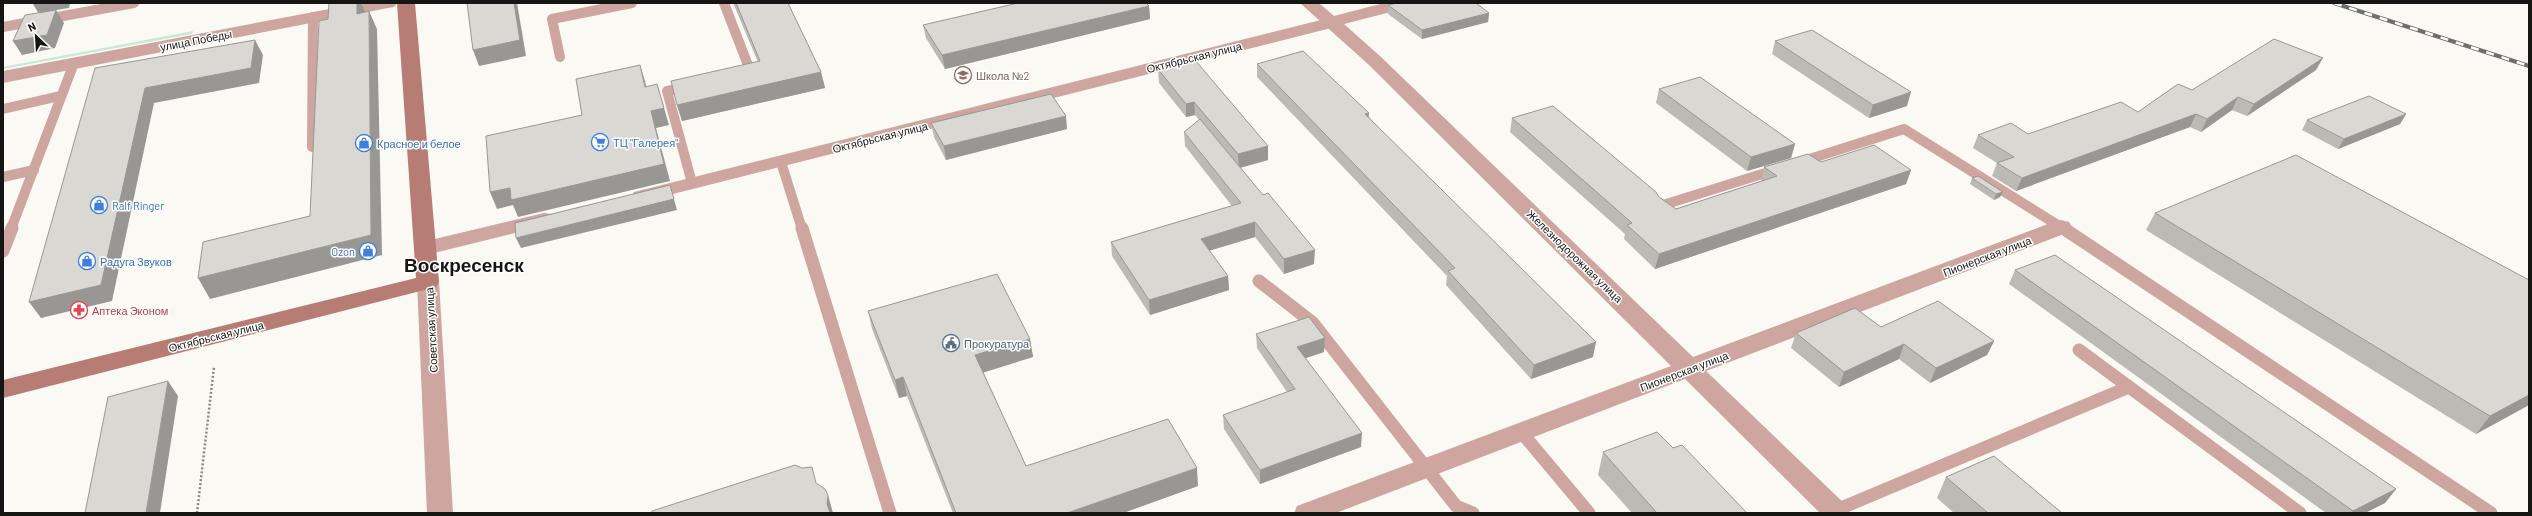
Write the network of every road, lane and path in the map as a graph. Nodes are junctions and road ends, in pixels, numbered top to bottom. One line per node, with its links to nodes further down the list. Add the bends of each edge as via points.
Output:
1 (134, 3): 10 (lane)
2 (388, 3): 8 (street, улица Победы)
3 (406, 3): 28 (main road, Советская улица)
4 (632, 3): 11 (lane, via 552,19)
5 (724, 3): 13 (lane, via 751,73)
6 (1309, 3): 9 (street, Железнодорожная улица)
7 (1404, 3): 9 (street, Октябрьская улица)
8 (312, 18): 12 (street, улица Победы); 18 (lane)
9 (1333, 22): 19 (street, Октябрьская улица); 33 (street, Железнодорожная улица)
10 (3, 27)
11 (560, 57)
12 (74, 63): 14 (street, улица Победы); 16 (lane)
13 (736, 76)
14 (3, 77)
15 (698, 85): 22 (lane, via 667,91)
16 (60, 96): 17 (lane); 20 (lane)
17 (3, 108)
18 (312, 147)
19 (781, 162): 22 (street, Октябрьская улица); 41 (lane)
20 (34, 170): 21 (lane); 27 (lane)
21 (3, 177)
22 (692, 183): 23 (street, Октябрьская улица)
23 (623, 200)
24 (1660, 206): 26 (lane, via 1904,129 1978,178)
25 (561, 215): 28 (street)
26 (2061, 227): 33 (street, Пионерская улица); 46 (lane)
27 (4, 247)
28 (426, 248): 30 (main road, Советская улица)
29 (1259, 281): 37 (lane, via 1313,323)
30 (428, 282): 35 (main road, Октябрьская улица); 40 (street, Советская улица)
31 (2079, 350): 34 (lane)
32 (214, 367): 39 (path)
33 (1690, 369): 36 (street, Пионерская улица); 38 (street, Железнодорожная улица)
34 (2129, 387): 38 (lane); 45 (lane)
35 (3, 389)
36 (1522, 434): 37 (street, Пионерская улица); 44 (lane)
37 (1427, 469): 42 (street, Пионерская улица); 43 (lane, via 1456,506)
38 (1835, 512)
39 (197, 513)
40 (440, 513)
41 (890, 513)
42 (1308, 513)
43 (1473, 513)
44 (1588, 513)
45 (2300, 513)
46 (2491, 513)

